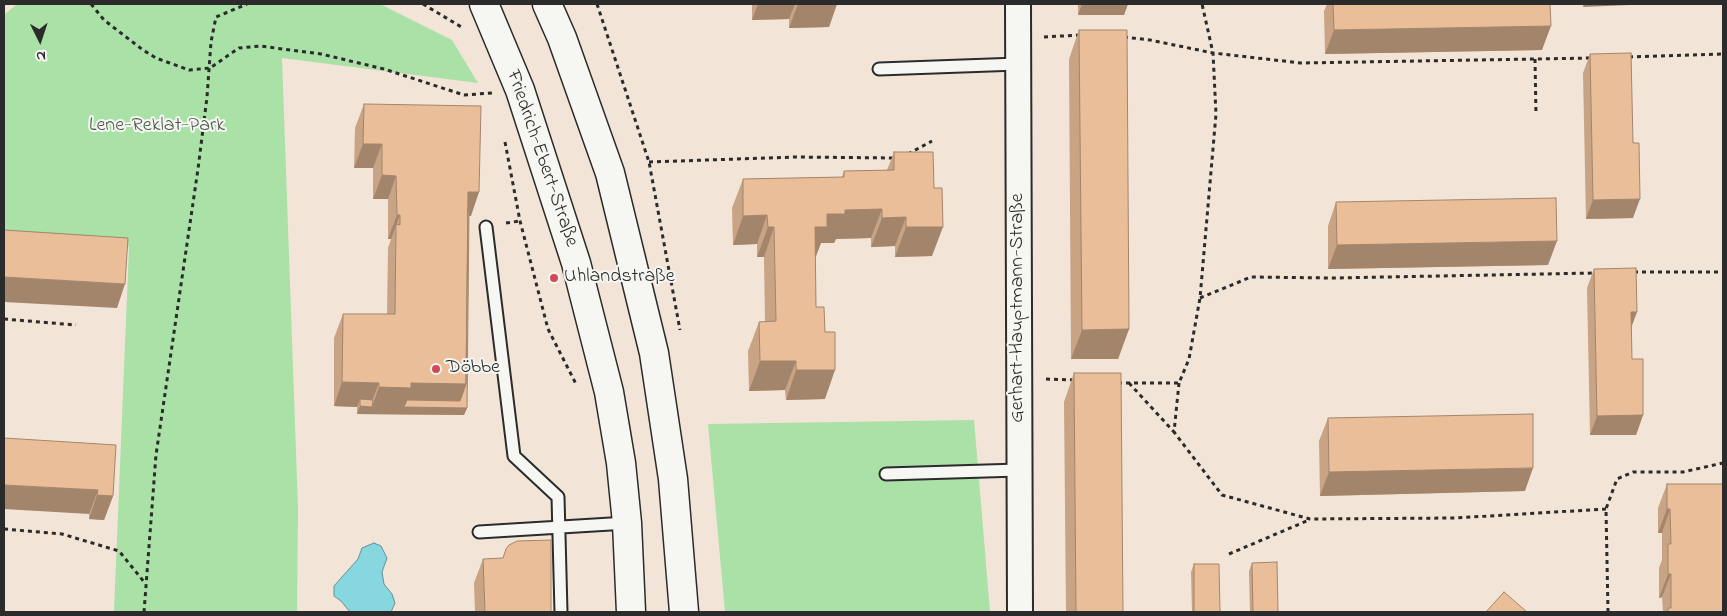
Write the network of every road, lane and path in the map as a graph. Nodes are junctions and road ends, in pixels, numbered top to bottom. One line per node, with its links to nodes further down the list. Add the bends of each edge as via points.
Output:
1 (91, 4): 19 (path, via 104,20 156,58 189,70)
2 (247, 4): 19 (path, via 216,17 210,42)
3 (423, 4): 9 (path)
4 (484, 4): 46 (main road, Friedrich-Ebert-Straße, via 520,90 576,263 609,392)
5 (546, 4): 55 (main road, via 562,38 610,173 654,353 673,479)
6 (598, 4): 25 (path)
7 (1018, 4): 12 (street, Gerhart-Hauptmann-Straße)
8 (1202, 4): 13 (path)
9 (470, 33)
10 (1085, 35): 12 (path)
11 (1123, 37): 13 (path)
12 (1018, 38): 18 (street, Gerhart-Hauptmann-Straße)
13 (1212, 53): 17 (path, via 1301,63); 30 (path, via 1216,114)
14 (1723, 54): 15 (path)
15 (1624, 57)
16 (1595, 58): 17 (path)
17 (1535, 59): 22 (path)
18 (1018, 64): 20 (lane); 34 (street, Gerhart-Hauptmann-Straße)
19 (210, 68): 21 (path, via 239,48 260,46 321,54 384,69 464,95 495,93); 51 (path, via 156,455)
20 (879, 69)
21 (492, 84)
22 (1536, 115)
23 (504, 138): 39 (path, via 520,221 548,329)
24 (932, 141): 25 (path, via 901,158 796,157)
25 (649, 162): 32 (path)
26 (486, 227): 47 (lane, via 514,456 558,497)
27 (1630, 272): 28 (path)
28 (1723, 272)
29 (1600, 273): 30 (path, via 1251,277)
30 (1200, 298): 38 (path, via 1189,359)
31 (4, 319): 33 (path)
32 (679, 323)
33 (76, 325)
34 (1019, 377): 35 (path); 42 (street, Gerhart-Hauptmann-Straße)
35 (1083, 381)
36 (1111, 382): 37 (path)
37 (1129, 383): 38 (path); 40 (path)
38 (1179, 383): 40 (path)
39 (580, 392)
40 (1174, 432): 45 (path, via 1222,495)
41 (1723, 463): 44 (path, via 1682,472 1633,472 1617,479)
42 (1019, 470): 43 (lane); 56 (street, Gerhart-Hauptmann-Straße)
43 (886, 474)
44 (1606, 509): 45 (path, via 1456,518); 57 (path)
45 (1310, 519): 50 (path)
46 (627, 523): 47 (lane); 54 (main road, Friedrich-Ebert-Straße)
47 (560, 527): 49 (lane); 53 (lane)
48 (4, 529): 51 (path, via 62,534 119,551)
49 (479, 532)
50 (1229, 554)
51 (146, 584): 52 (path)
52 (144, 612)
53 (562, 612)
54 (631, 612)
55 (684, 612)
56 (1020, 612)
57 (1608, 612)

